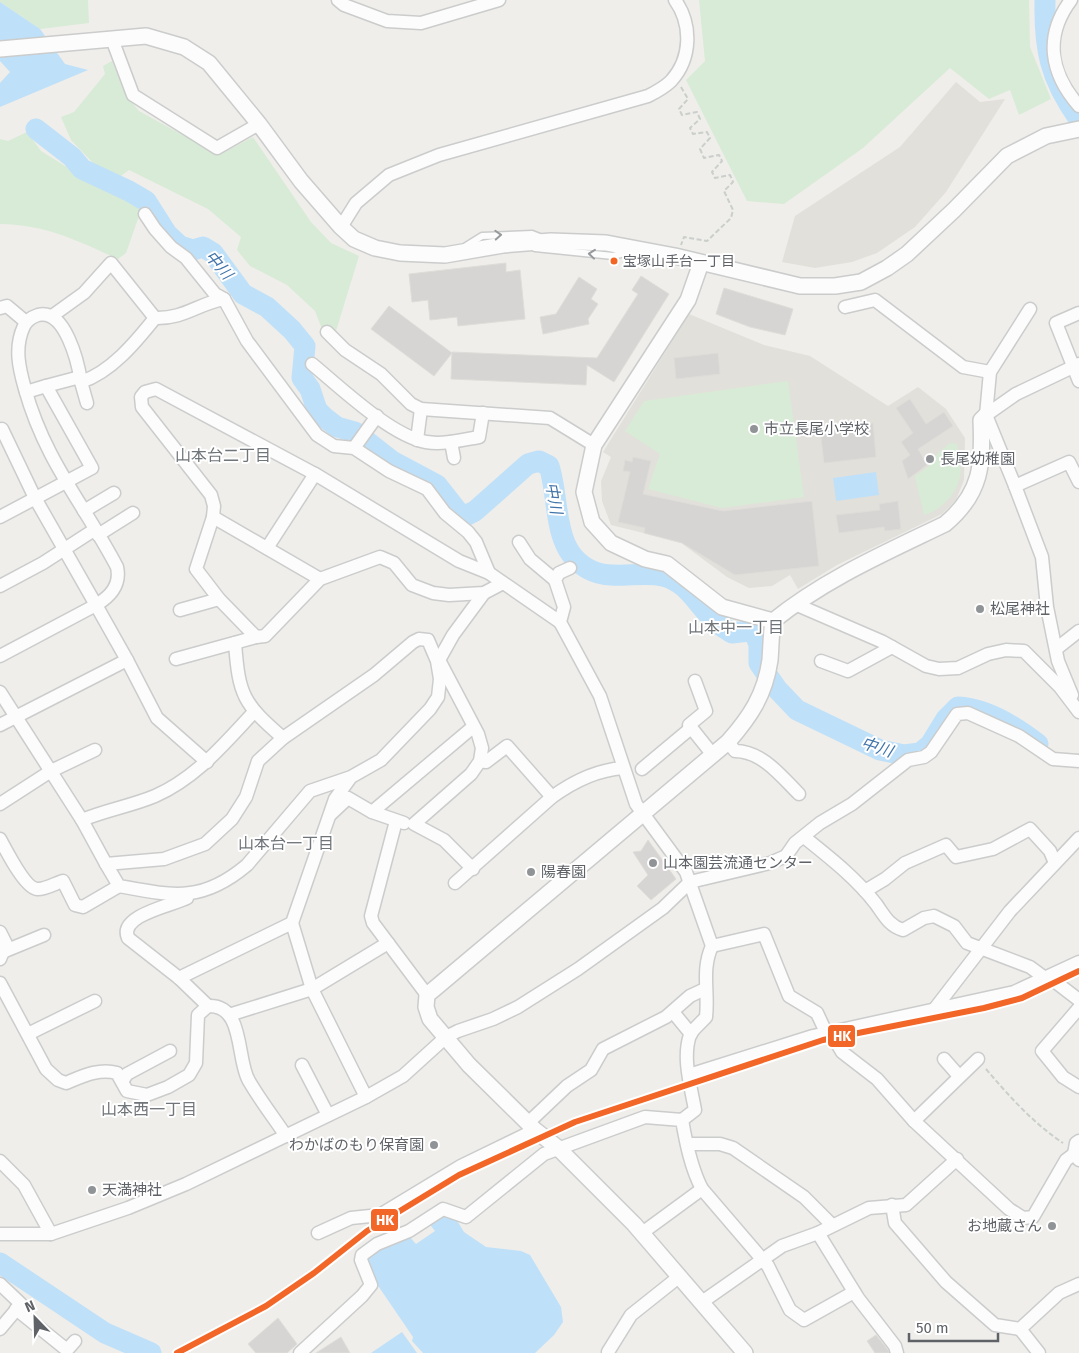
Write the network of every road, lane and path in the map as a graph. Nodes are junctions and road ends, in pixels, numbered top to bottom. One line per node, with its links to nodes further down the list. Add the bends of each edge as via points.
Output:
1 (338, 0): 5 (street, via 386,21 421,24)
2 (499, 0): 5 (street)
3 (675, 0): 13 (street, via 686,21 688,45 683,62 671,81 648,96 439,155 389,175 356,203)
4 (1071, 0): 9 (street, via 1057,21 1053,49 1064,84)
5 (482, 2)
6 (112, 39): 7 (street); 10 (street, via 146,36 184,47 209,63); 10 (street, via 133,95 217,148)
7 (0, 49)
8 (683, 88): 14 (path, via 688,99 679,109 682,115 697,112 700,118 690,128 693,134 707,132 710,138 700,149 704,158 719,155 722,161 712,172 715,178 730,175 733,182 724,191 733,210 731,218 707,241)
9 (1079, 106)
10 (260, 124): 13 (street, via 301,181)
11 (1079, 129): 19 (street, via 1046,136 1007,156 907,254 861,282 800,286)
12 (145, 214): 20 (street, via 215,294)
13 (341, 227): 18 (street, via 354,239 375,248 400,253)
14 (684, 237)
15 (551, 241): 16 (street); 17 (street, via 606,243); 18 (lane, one-way to 15, via 482,236 532,234)
16 (518, 244): 17 (lane, one-way to 16, via 613,256); 18 (street)
17 (640, 249): 19 (street)
18 (454, 254)
19 (701, 263): 44 (street, via 688,300)
20 (224, 299): 26 (street, via 171,319); 45 (street, via 247,341 308,426 334,446)
21 (845, 307): 31 (street, via 875,300 964,367)
22 (0, 308): 27 (street, via 7,306)
23 (1030, 309): 31 (street)
24 (1079, 313): 30 (street, via 1056,323)
25 (52, 316): 26 (street, via 84,293 111,263); 27 (street, via 38,315); 32 (street, via 62,325 69,339)
26 (155, 318): 32 (street, via 109,367 95,377)
27 (26, 322): 35 (street, via 18,351)
28 (327, 332): 37 (street, via 345,350 381,374 411,404)
29 (312, 364): 40 (street)
30 (1076, 366): 33 (street); 39 (street, via 1016,394)
31 (990, 372): 39 (street)
32 (81, 379): 34 (street); 36 (street)
33 (1079, 381)
34 (46, 386): 35 (street); 50 (street, via 92,468)
35 (26, 392): 50 (street, via 40,435)
36 (87, 403)
37 (421, 409): 38 (street); 42 (street)
38 (483, 413): 43 (street, via 480,437); 44 (street, via 550,418)
39 (986, 415): 51 (street); 70 (street, via 981,420 982,454 976,487 955,515 945,524 825,584)
40 (376, 416): 42 (street); 45 (street)
41 (0, 429): 53 (street)
42 (417, 440): 43 (street)
43 (450, 442): 46 (street)
44 (594, 445): 73 (street, via 584,492 592,522 611,543 645,559 668,564 722,607)
45 (354, 448): 63 (street, via 389,471 427,489 445,513 476,542)
46 (454, 458)
47 (1074, 459): 49 (street); 51 (street)
48 (315, 474): 57 (street, via 156,390 146,392 142,397 142,407 210,494); 61 (street); 63 (street, via 459,561)
49 (1079, 482)
50 (66, 483): 53 (street); 54 (street)
51 (1015, 486): 79 (street, via 1042,556 1047,607)
52 (114, 493): 54 (street)
53 (35, 498): 56 (street); 60 (street)
54 (84, 511): 58 (street)
55 (133, 513): 58 (street)
56 (0, 517)
57 (213, 517): 61 (street); 69 (street, via 196,569)
58 (96, 532): 60 (street); 71 (street, via 117,567 118,580 106,599)
59 (519, 542): 65 (street, via 530,559)
60 (64, 548): 67 (street); 71 (street)
61 (267, 548): 64 (street)
62 (570, 568): 65 (street, via 559,573)
63 (489, 573): 66 (street)
64 (320, 579): 68 (street, via 380,557 394,563 419,590 449,595); 76 (street, via 265,636)
65 (555, 580): 74 (street, via 564,608)
66 (503, 583): 68 (street); 74 (street)
67 (0, 586)
68 (484, 593): 83 (street)
69 (218, 599): 72 (street); 76 (street)
70 (794, 604): 73 (street); 78 (street)
71 (96, 605): 80 (street); 82 (street)
72 (180, 610)
73 (774, 621): 94 (street, via 765,683 751,715)
74 (560, 622): 100 (street, via 600,696)
75 (1079, 631): 79 (street)
76 (256, 637): 77 (street)
77 (235, 643): 81 (street); 88 (street, via 238,682)
78 (892, 647): 84 (street, via 848,671); 87 (street, via 926,666 939,669 958,668 988,654 1006,650 1024,651 1060,687)
79 (1056, 649): 87 (street)
80 (0, 656)
81 (176, 659)
82 (127, 660): 89 (street); 99 (street, via 157,718)
83 (438, 661): 91 (street); 93 (street, via 428,640 419,639 374,675); 103 (street, via 439,691 430,709 381,760)
84 (820, 661)
85 (695, 681): 92 (street, via 706,711 689,725)
86 (0, 692): 89 (street)
87 (1079, 712)
88 (254, 713): 93 (street); 99 (street)
89 (16, 717): 90 (street); 102 (street)
90 (0, 725)
91 (474, 727): 97 (street, via 481,741); 107 (street)
92 (691, 728): 96 (street); 101 (street)
93 (283, 738): 117 (street, via 258,762 246,797 232,818 205,844 158,860)
94 (728, 742): 96 (street); 104 (street, via 735,752 755,755 773,768)
95 (95, 750): 102 (street)
96 (713, 755): 108 (street)
97 (480, 761): 105 (street, via 486,762 507,746); 112 (street, via 471,774)
98 (1079, 761): 113 (street, via 1053,759 1019,736 968,713 957,714 931,752 908,760 852,804 820,822)
99 (207, 762): 110 (street, via 157,795)
100 (623, 768): 105 (street, via 589,776); 108 (street)
101 (642, 769)
102 (51, 771): 106 (street); 110 (street)
103 (351, 777): 109 (street, via 335,799); 123 (street, via 310,791 247,865 222,883)
104 (799, 794)
105 (552, 797): 118 (street)
106 (0, 804)
107 (372, 812): 109 (street, via 348,798); 111 (street)
108 (643, 815): 119 (street); 137 (street)
109 (330, 816): 124 (street)
110 (82, 820): 117 (street)
111 (396, 822): 112 (street); 127 (street, via 371,916 372,923)
112 (414, 824): 118 (street, via 444,840)
113 (804, 837): 119 (street, via 779,860); 122 (street, via 837,863)
114 (1079, 838): 116 (street)
115 (0, 840): 121 (street, via 26,883 39,889 63,881 75,905 83,907)
116 (1055, 863): 122 (street, via 1050,850 1030,829 992,849 956,857 946,845 905,863); 129 (street)
117 (106, 864): 121 (street)
118 (473, 869): 120 (street)
119 (690, 882): 128 (street); 148 (street, via 658,912 578,969 510,1011)
120 (455, 883)
121 (119, 886): 123 (street)
122 (864, 891): 129 (street, via 893,927 903,930 934,916 954,926 967,943)
123 (192, 895): 132 (street, via 139,917 125,932 128,938)
124 (292, 923): 132 (street); 135 (street)
125 (0, 932): 130 (street, via 6,944)
126 (44, 935): 130 (street)
127 (388, 943): 135 (street); 137 (street)
128 (712, 946): 136 (street, via 704,975); 145 (street, via 764,934 789,996 817,1013 824,1028)
129 (981, 948): 133 (street, via 1030,967); 143 (street)
130 (2, 955)
131 (1079, 962): 133 (street)
132 (179, 978): 140 (street)
133 (1047, 978): 138 (street); 143 (street, via 1014,992)
134 (0, 983): 146 (street)
135 (312, 989): 144 (street); 157 (street)
136 (705, 989): 142 (street, via 690,996); 147 (street, via 706,1017)
137 (427, 995): 148 (street, via 430,1019)
138 (1079, 1000)
139 (95, 1001): 146 (street)
140 (208, 1006): 144 (street); 155 (street, via 198,1016 196,1063 189,1075 147,1095 127,1091)
141 (1079, 1008): 156 (street, via 1042,1051 1063,1076)
142 (673, 1012): 147 (street); 161 (street, via 603,1049 591,1070 566,1086)
143 (933, 1012): 145 (street)
144 (229, 1015): 162 (street, via 240,1042 249,1081)
145 (830, 1032): 153 (street); 160 (street, via 842,1052 877,1079)
146 (28, 1034): 155 (street, via 46,1070 58,1080 66,1083 107,1070 118,1073)
147 (691, 1034): 153 (street)
148 (446, 1037): 157 (street, via 403,1076); 161 (street)
149 (170, 1051): 155 (street, via 127,1074)
150 (944, 1059): 154 (street)
151 (978, 1059): 154 (street); 166 (path, via 1016,1104)
152 (302, 1065): 158 (street)
153 (689, 1075): 159 (street, via 695,1110)
154 (959, 1076): 160 (street)
155 (123, 1080)
156 (1079, 1087)
157 (366, 1097): 158 (street)
158 (328, 1115): 162 (street)
159 (682, 1120): 164 (street); 165 (street, via 645,1116)
160 (914, 1121): 167 (street)
161 (532, 1126): 165 (street); 173 (street, via 380,1215 351,1218)
162 (286, 1136): 176 (street, via 163,1194)
163 (1079, 1141): 166 (street, via 1076,1143)
164 (687, 1144): 169 (street); 171 (street, via 720,1144 733,1148 804,1197)
165 (558, 1148): 172 (street); 188 (street, via 544,1154 466,1217 443,1209 409,1231 366,1251 361,1260 371,1285)
166 (1077, 1157): 167 (street, via 1066,1160 1033,1217 1024,1218 1008,1209)
167 (957, 1159): 170 (street, via 906,1205)
168 (0, 1162): 176 (street, via 24,1185)
169 (702, 1189): 172 (street); 177 (street)
170 (892, 1205): 171 (street, via 869,1208); 185 (street, via 895,1223 946,1282 995,1325)
171 (832, 1225): 174 (street)
172 (642, 1232): 178 (street)
173 (318, 1233)
174 (818, 1233): 177 (street, via 782,1246); 181 (street)
175 (0, 1234): 176 (street)
176 (51, 1234)
177 (763, 1258): 181 (street, via 790,1310 804,1320); 182 (street)
178 (680, 1276): 182 (street); 187 (street, via 632,1316)
179 (0, 1284): 183 (street, via 21,1304)
180 (1079, 1284): 185 (street, via 1059,1294)
181 (854, 1292): 190 (street)
182 (702, 1302): 189 (street)
183 (16, 1309): 184 (street); 186 (street, via 67,1350)
184 (0, 1329)
185 (1020, 1329): 191 (street)
186 (75, 1341)
187 (608, 1352)
188 (300, 1353)
189 (745, 1353)
190 (897, 1353)
191 (1039, 1353)

